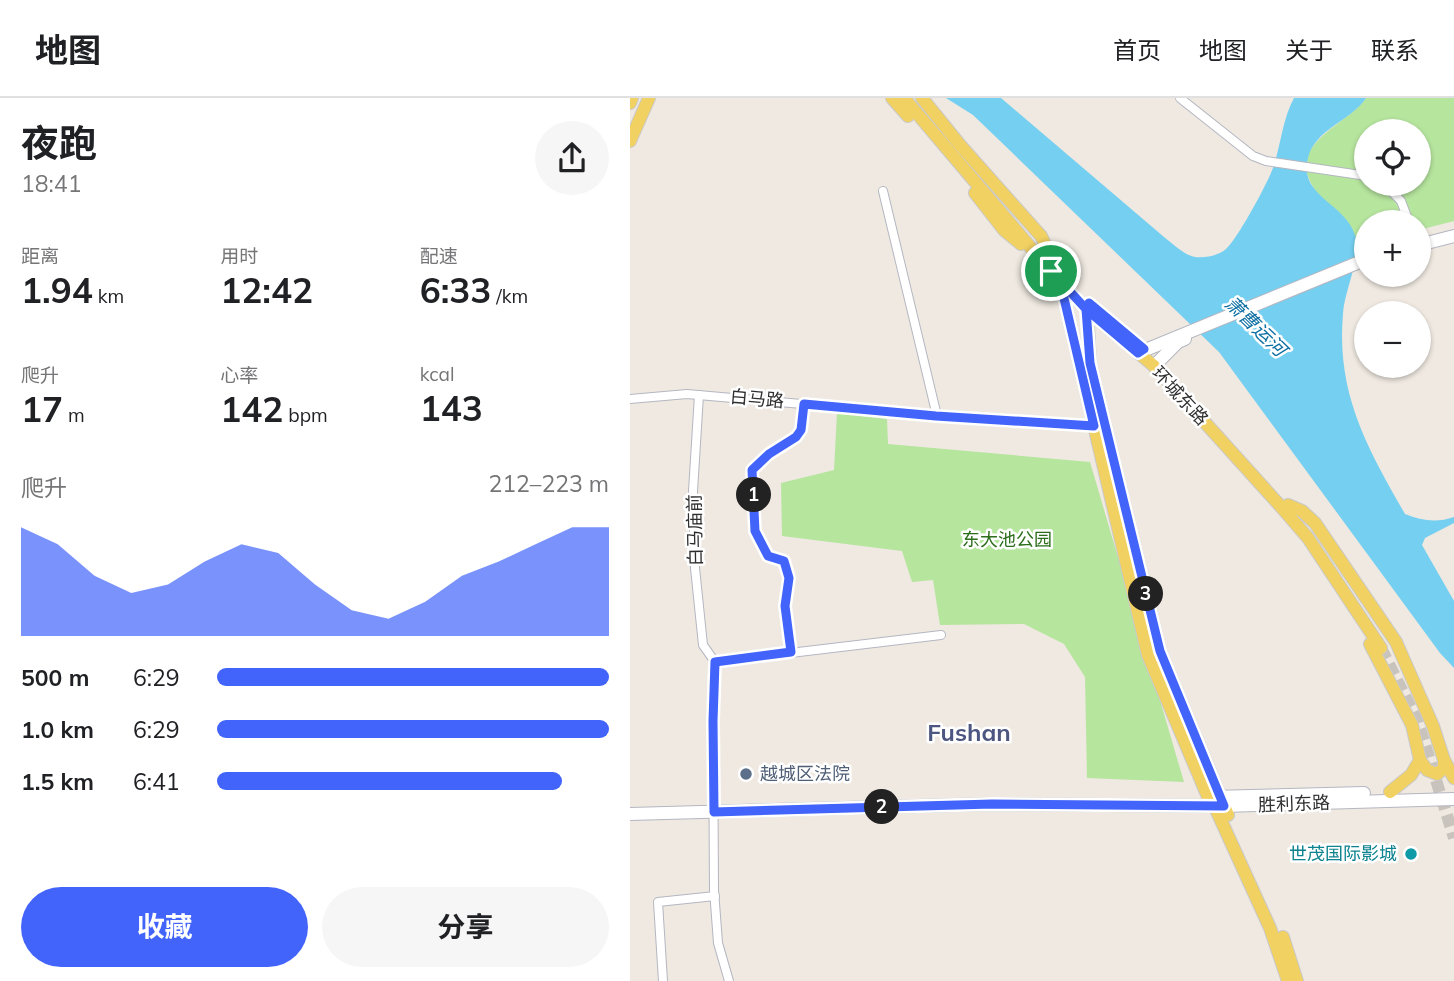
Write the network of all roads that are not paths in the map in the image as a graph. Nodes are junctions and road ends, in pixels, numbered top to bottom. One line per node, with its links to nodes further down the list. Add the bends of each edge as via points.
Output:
1 (632, 98): 9 (main road)
2 (643, 98): 10 (main road)
3 (649, 98): 12 (main road)
4 (892, 98): 20 (main road, via 1004,230)
5 (904, 98): 15 (main road, 环城东路)
6 (913, 98): 11 (main road, 环城东路)
7 (920, 98): 11 (main road); 20 (main road, via 1041,236)
8 (1180, 98): 13 (street, via 1253,156)
9 (630, 103)
10 (630, 122)
11 (939, 130): 15 (main road, 环城东路)
12 (630, 141)
13 (1354, 174)
14 (883, 191): 29 (street)
15 (1020, 228): 20 (main road, 环城东路)
16 (1453, 238): 17 (main road); 18 (main road)
17 (1431, 239)
18 (1431, 243)
19 (1354, 264): 23 (main road)
20 (1051, 268): 22 (main road, 环城东路); 30 (main road, via 1063,294)
21 (1354, 271): 23 (main road)
22 (1088, 306): 24 (main road, 环城东路); 42 (main road, via 1090,363 1160,651)
23 (1177, 339): 24 (main road); 25 (main road)
24 (1141, 351): 25 (main road, 环城东路)
25 (1156, 364): 31 (main road, 环城东路)
26 (699, 394): 27 (street, 白马路); 28 (street, 白马路); 35 (street, 白马庙前, via 695,568 704,645)
27 (630, 399)
28 (804, 404): 29 (street, 白马路); 34 (street, via 796,437 752,470 755,531 768,556 784,561 789,578 785,606)
29 (936, 416): 30 (street, 白马路)
30 (1094, 426): 42 (main road, via 1148,655)
31 (1285, 507): 33 (main road, 环城东路); 36 (main road, via 1293,531 1377,655 1412,725); 37 (main road, via 1302,511 1315,523 1395,642)
32 (942, 635): 34 (street)
33 (1383, 646)
34 (791, 652): 35 (street)
35 (715, 662): 44 (street)
36 (1420, 760): 37 (main road, via 1431,774 1444,768); 40 (main road, via 1411,775)
37 (1444, 760): 38 (main road)
38 (1454, 778)
39 (1454, 791): 40 (main road, 胜利东路)
40 (1390, 792): 42 (main road, 胜利东路)
41 (1454, 799): 42 (main road, 胜利东路)
42 (1216, 801): 44 (main road, 胜利东路); 49 (main road); 50 (main road, via 1278,924)
43 (630, 806): 44 (main road, 胜利东路)
44 (714, 808): 45 (main road, 胜利东路); 46 (street)
45 (630, 814)
46 (715, 896): 47 (street, via 658,902); 48 (street, via 718,943)
47 (663, 981)
48 (729, 981)
49 (1288, 981)
50 (1297, 981)

